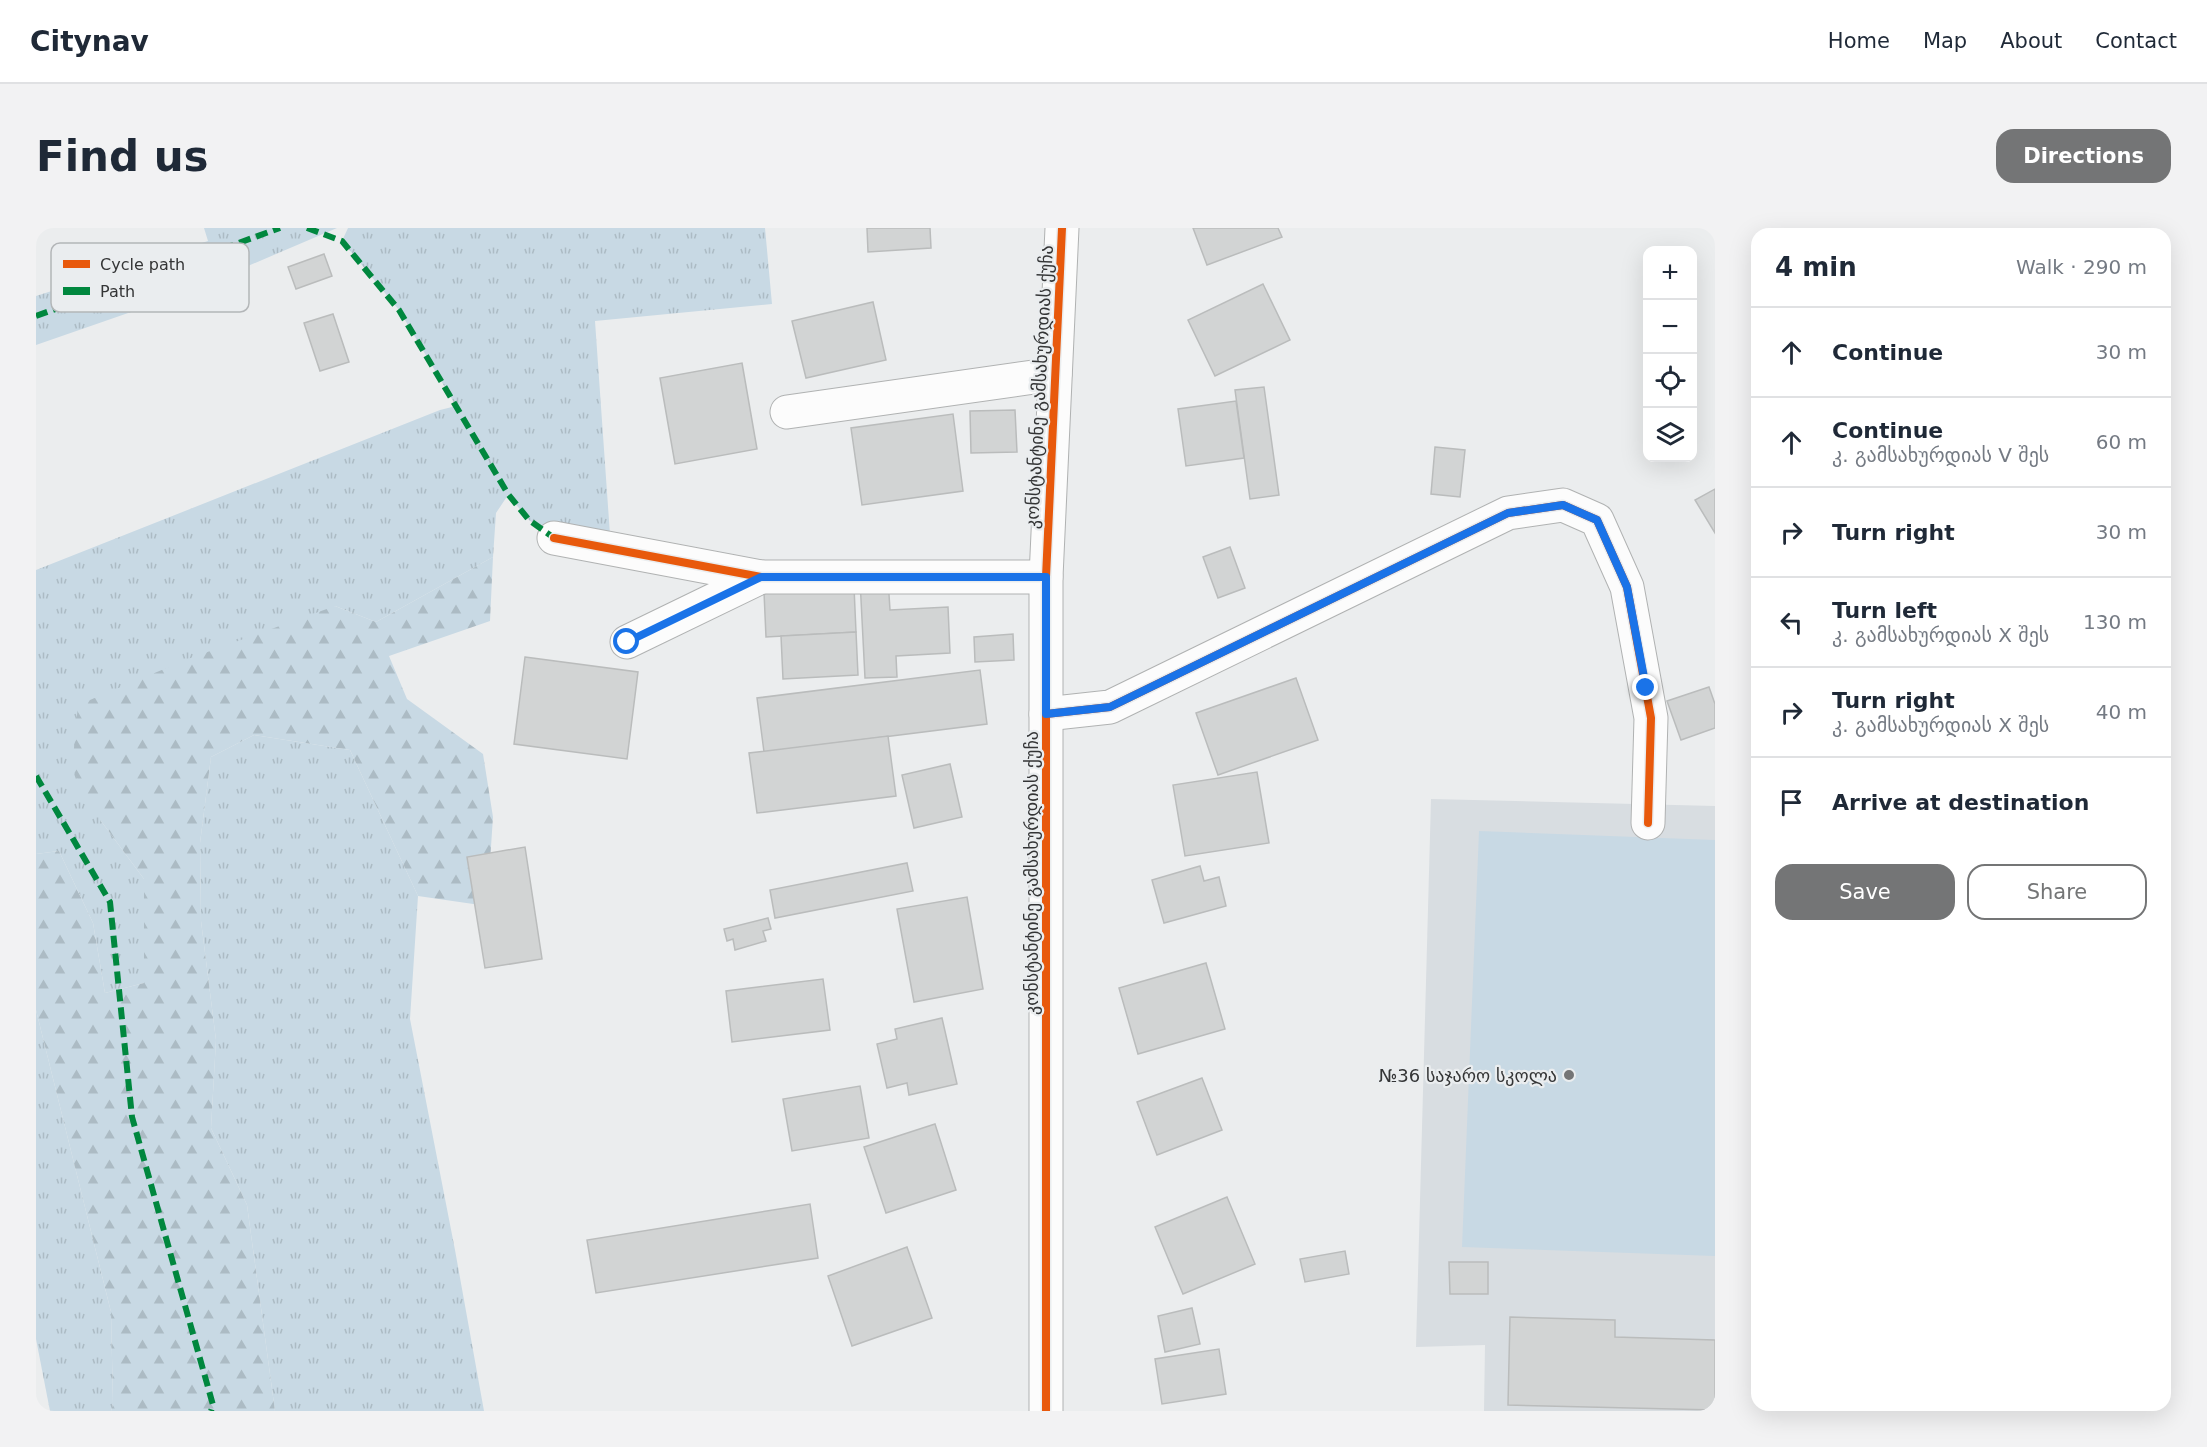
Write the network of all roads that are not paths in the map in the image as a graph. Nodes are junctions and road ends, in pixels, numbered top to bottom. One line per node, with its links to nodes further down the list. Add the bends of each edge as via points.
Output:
1 (1062, 228): 2 (street, კონსტანტინე გამსახურდიას ქუჩა)
2 (1055, 374): 3 (street); 6 (street, კონსტანტინე გამსახურდიას ქუჩა)
3 (787, 412)
4 (554, 538): 5 (street)
5 (761, 577): 6 (street); 7 (street)
6 (1046, 577): 8 (street, კონსტანტინე გამსახურდიას ქუჩა)
7 (627, 642)
8 (1046, 714): 9 (street, via 1110,707 1508,513 1563,505 1597,520 1627,587 1652,718); 10 (street, კონსტანტინე გამსახურდიას ქუჩა)
9 (1648, 823)
10 (1046, 1411)

